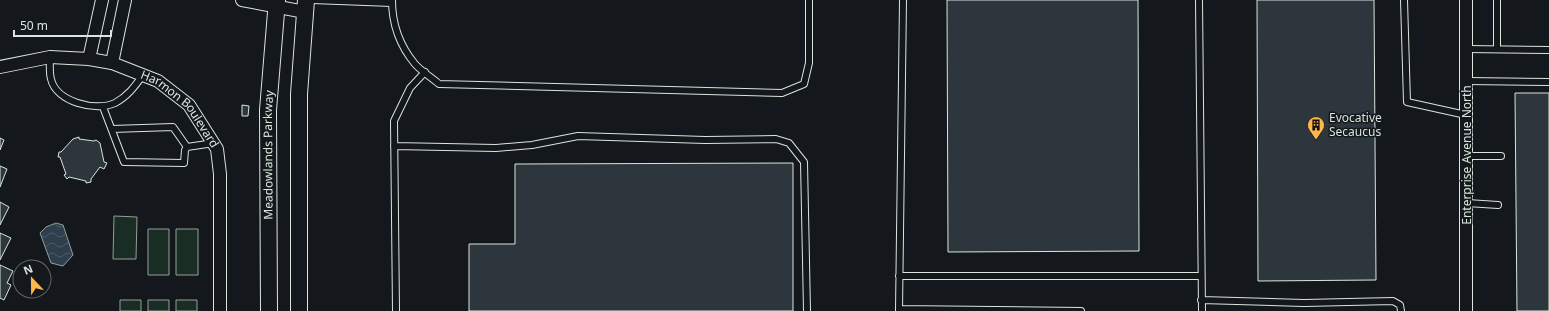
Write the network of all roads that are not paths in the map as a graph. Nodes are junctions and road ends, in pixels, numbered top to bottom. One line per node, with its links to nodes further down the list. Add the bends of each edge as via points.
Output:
1 (102, 0): 17 (street)
2 (125, 0): 18 (street)
3 (242, 0): 11 (street)
4 (809, 0): 20 (lane, via 810,63 804,84 782,93 439,84)
5 (902, 0): 34 (lane)
6 (1199, 0): 35 (lane)
7 (1404, 0): 25 (lane, via 1407,102)
8 (1466, 0): 13 (street, Enterprise Avenue North)
9 (1497, 0): 14 (lane)
10 (392, 1): 12 (lane); 20 (lane, via 392,18 398,35 415,64)
11 (277, 3): 12 (street); 39 (main road, Meadowlands Parkway, via 268,110)
12 (308, 4): 40 (main road, via 299,94)
13 (1466, 49): 14 (lane); 22 (street, Enterprise Avenue North)
14 (1497, 49): 15 (lane)
15 (1549, 50)
16 (50, 57): 17 (street, Harmon Boulevard); 19 (street, Harmon Boulevard); 24 (lane, via 51,79 58,93 81,103)
17 (89, 59): 18 (street, Harmon Boulevard)
18 (112, 63): 21 (street, Harmon Boulevard)
19 (0, 66)
20 (425, 72): 28 (lane, via 410,88 394,121)
21 (143, 75): 24 (lane, via 131,92 115,103); 27 (street, Harmon Boulevard, via 158,81 189,105)
22 (1467, 81): 23 (lane); 25 (street, Enterprise Avenue North)
23 (1549, 82)
24 (103, 107): 26 (lane)
25 (1466, 115): 30 (street, Enterprise Avenue North)
26 (112, 130): 29 (lane, via 173,127); 29 (lane, via 124,162 184,163)
27 (214, 143): 29 (lane); 38 (street, Harmon Boulevard, via 220,174)
28 (394, 146): 41 (lane); 42 (lane, via 496,148 532,145 578,136 705,140 776,139 789,142 804,162)
29 (187, 147)
30 (1466, 156): 31 (lane); 32 (street, Enterprise Avenue North)
31 (1501, 156)
32 (1467, 203): 33 (lane); 46 (street, Enterprise Avenue North)
33 (1498, 205)
34 (900, 276): 35 (lane); 37 (lane)
35 (1201, 276): 36 (lane)
36 (1201, 300): 44 (lane); 45 (lane, via 1304,303 1393,300 1400,305)
37 (899, 310): 43 (lane)
38 (220, 311)
39 (269, 311)
40 (299, 311)
41 (396, 311)
42 (807, 311)
43 (1081, 311)
44 (1202, 311)
45 (1401, 311)
46 (1466, 311)

